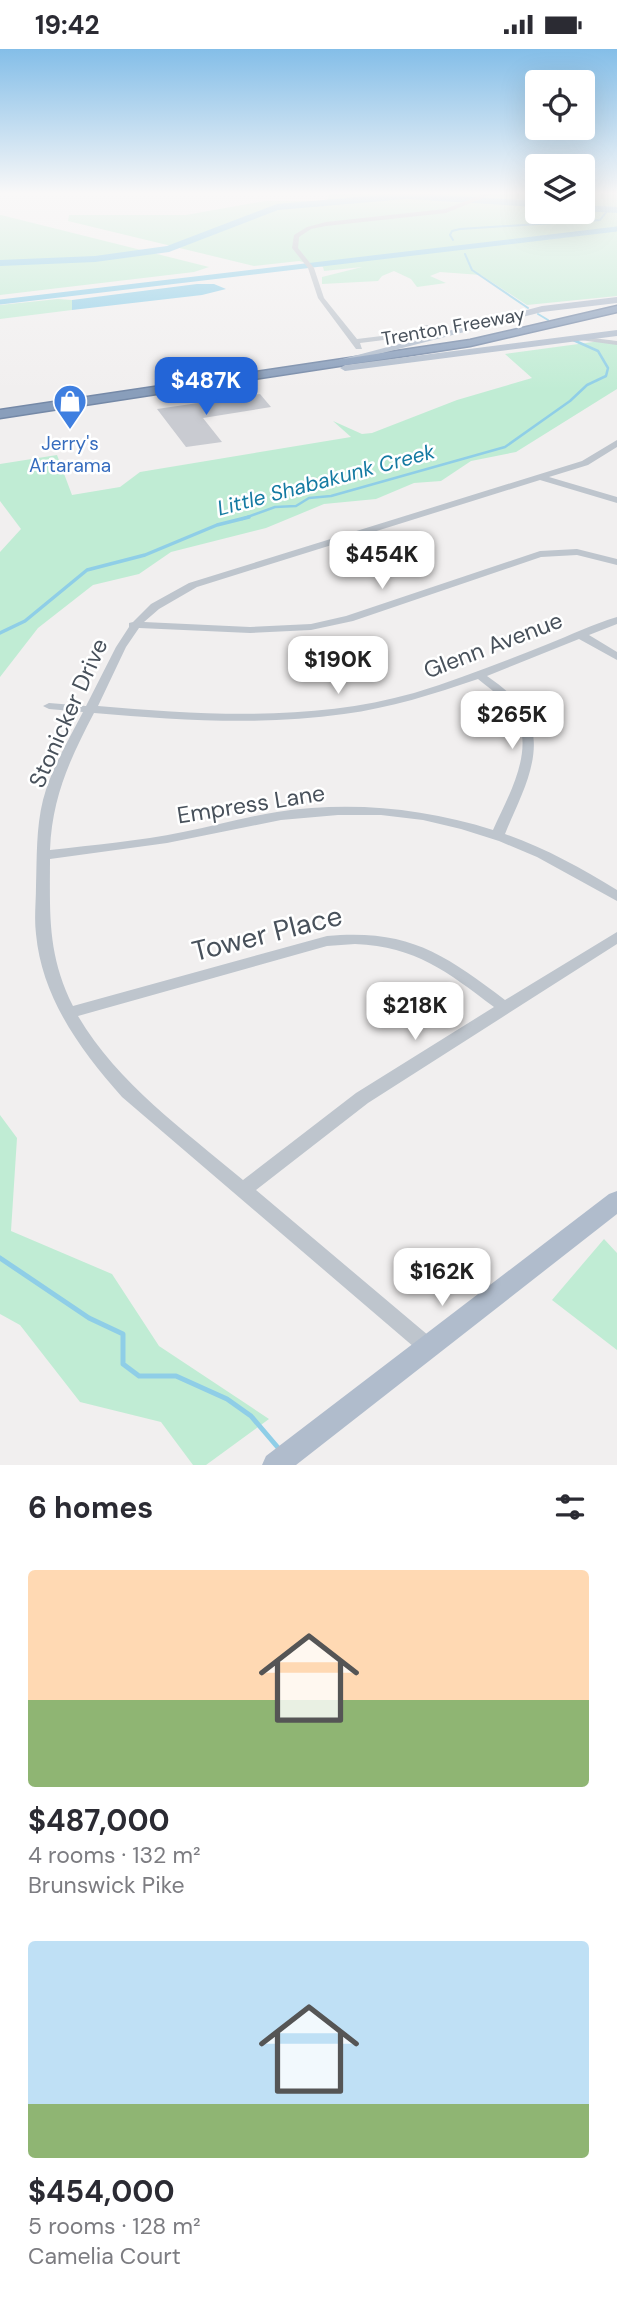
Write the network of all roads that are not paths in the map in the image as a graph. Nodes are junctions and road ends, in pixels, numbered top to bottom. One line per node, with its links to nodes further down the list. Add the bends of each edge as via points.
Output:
1 (305, 259): 8 (street, via 325,305)
2 (617, 300): 9 (main road, via 542,309)
3 (617, 311): 11 (highway, Trenton Freeway, via 545,332); 12 (highway, Trenton Freeway, via 470,342)
4 (427, 327): 8 (street)
5 (617, 334): 6 (main road); 7 (street)
6 (578, 339): 7 (street); 11 (main road)
7 (617, 342)
8 (357, 345): 9 (main road); 10 (main road)
9 (388, 350): 10 (main road)
10 (353, 358): 12 (main road)
11 (339, 369): 13 (highway, Trenton Freeway)
12 (293, 370): 13 (highway, Trenton Freeway)
13 (0, 416)
14 (617, 443): 15 (street, Stonicker Drive, via 593,459)
15 (539, 477): 16 (street); 19 (street, Stonicker Drive, via 193,585 164,599)
16 (617, 500)
17 (617, 562): 19 (street, via 577,551 540,554 349,619 311,627 250,631)
18 (617, 620): 20 (street, Glenn Avenue)
19 (133, 625): 24 (street, Stonicker Drive)
20 (580, 635): 21 (street); 22 (street, Glenn Avenue)
21 (617, 657)
22 (478, 674): 24 (street, Glenn Avenue, via 389,703 300,717 208,719); 25 (street, via 511,701 529,733 528,755)
23 (49, 706): 24 (street, Glenn Avenue)
24 (90, 709): 26 (street, Stonicker Drive, via 54,788)
25 (498, 834): 26 (street, Empress Lane, via 412,814 323,811 122,847); 27 (street, Empress Lane, via 554,857)
26 (43, 855): 30 (street, Stonicker Drive, via 44,939)
27 (617, 896)
28 (617, 937): 29 (street)
29 (505, 1008): 30 (street, Tower Place, via 432,954 396,941 363,937 327,941); 31 (street, via 362,1098)
30 (68, 1013): 31 (street, Stonicker Drive, via 92,1051 128,1091)
31 (243, 1190): 33 (street, Stonicker Drive)
32 (617, 1201): 33 (main road)
33 (428, 1347): 34 (main road)
34 (285, 1458)

